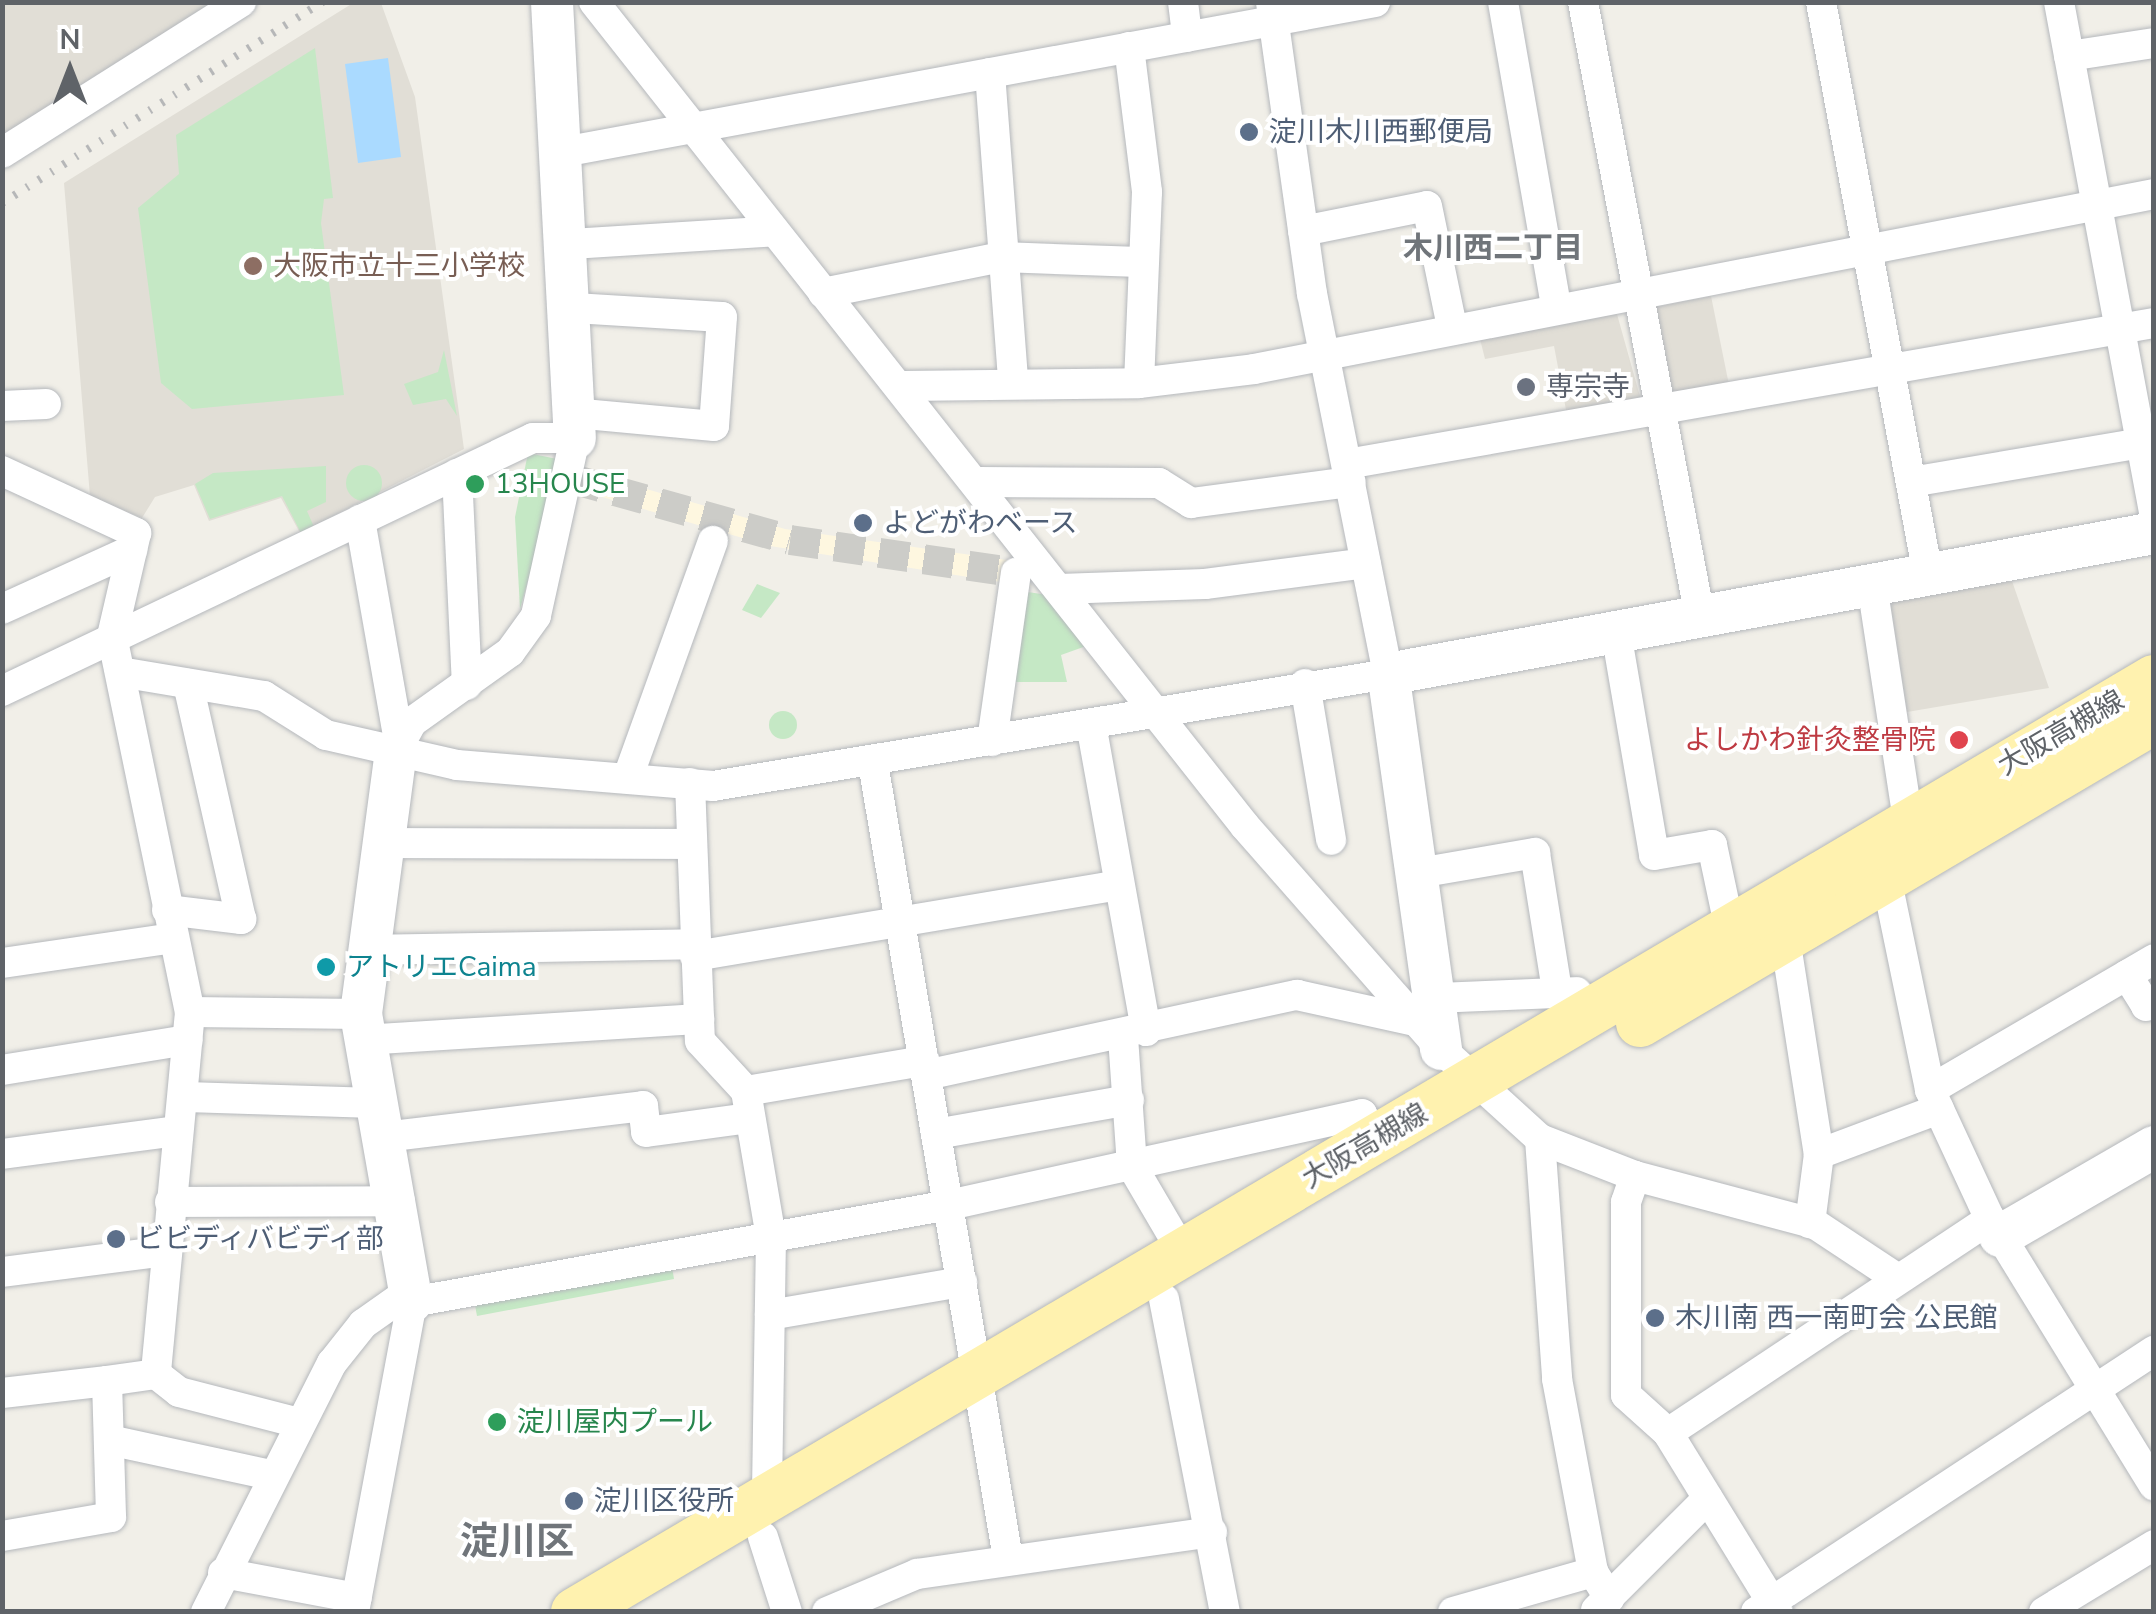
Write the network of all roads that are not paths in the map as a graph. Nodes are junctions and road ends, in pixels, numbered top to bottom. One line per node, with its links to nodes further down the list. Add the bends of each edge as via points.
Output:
1 (241, 2): 18 (street)
2 (552, 2): 17 (street)
3 (594, 2): 16 (street)
4 (1183, 2): 11 (street)
5 (1376, 2): 10 (street)
6 (1503, 2): 29 (street)
7 (1583, 2): 27 (street)
8 (1821, 2): 24 (street)
9 (2059, 2): 14 (street)
10 (1273, 11): 11 (street); 21 (street)
11 (1187, 36): 13 (street)
12 (2154, 43): 14 (street)
13 (1129, 47): 15 (street); 26 (street, via 1147,192)
14 (2069, 56): 20 (street)
15 (990, 73): 16 (street); 25 (street, via 1000,128)
16 (698, 134): 17 (street); 22 (street)
17 (563, 152): 23 (street)
18 (2, 153)
19 (2154, 194): 20 (street)
20 (2098, 204): 24 (street); 33 (street)
21 (1303, 231): 32 (street, via 1428,206); 34 (street)
22 (775, 232): 23 (street); 28 (street)
23 (571, 244): 30 (street)
24 (1866, 246): 27 (street); 35 (street)
25 (1001, 257): 26 (street); 28 (street); 36 (street)
26 (1140, 262): 37 (street)
27 (1633, 291): 29 (street); 41 (street)
28 (823, 293): 38 (street)
29 (1556, 306): 32 (street)
30 (574, 308): 42 (street); 42 (street, via 722,317 714,426)
31 (2154, 323): 33 (street)
32 (1452, 327): 34 (street)
33 (2121, 329): 35 (street); 43 (street)
34 (1326, 352): 37 (street); 45 (street)
35 (1889, 369): 41 (street); 48 (street)
36 (1013, 382): 37 (street); 38 (street)
37 (1140, 383)
38 (904, 386): 47 (street)
39 (46, 404): 40 (street)
40 (2, 406)
41 (1660, 408): 45 (street); 59 (street)
42 (575, 425): 46 (street); 67 (street, via 536,616)
43 (2148, 442): 48 (street); 49 (street)
44 (2, 470): 53 (street, via 136,533)
45 (1349, 473): 47 (street, via 1191,503 1159,482); 54 (street)
46 (457, 474): 50 (street); 67 (street)
47 (978, 482): 56 (street)
48 (1911, 482): 55 (street)
49 (2154, 512)
50 (360, 520): 61 (street); 73 (street)
51 (2154, 533): 55 (street)
52 (713, 540): 75 (street)
53 (132, 550): 58 (street); 61 (street)
54 (1366, 563): 56 (street, via 1205,584); 63 (street)
55 (1928, 575): 57 (street)
56 (1038, 578): 69 (street); 72 (street)
57 (1872, 585): 59 (street); 77 (street)
58 (2, 609)
59 (1700, 617): 60 (street)
60 (1616, 632): 63 (street); 86 (street, via 1654,855 1712,845)
61 (112, 636): 62 (street); 68 (street)
62 (126, 673): 65 (street); 85 (street, via 120,704)
63 (1388, 674): 66 (street); 81 (street)
64 (2154, 679): 77 (main road, 大阪高槻線)
65 (188, 684): 73 (street, via 264,696 326,734); 85 (street, via 241,919)
66 (1305, 684): 69 (street); 78 (street)
67 (467, 685): 73 (street)
68 (2, 691)
69 (1160, 710): 71 (street); 97 (street, via 1245,826)
70 (2154, 720): 82 (main road, 大阪高槻線)
71 (1091, 724): 72 (street); 83 (street)
72 (992, 741): 74 (street)
73 (398, 746): 75 (street); 79 (street)
74 (873, 763): 76 (street); 84 (street)
75 (628, 776): 76 (street)
76 (690, 783): 80 (street)
77 (1908, 821): 82 (street); 86 (main road, 大阪高槻線)
78 (1331, 840)
79 (389, 843): 80 (street); 88 (street)
80 (688, 844): 89 (street)
81 (1419, 873): 93 (street, via 1535,853); 97 (street)
82 (1886, 877): 87 (main road, 大阪高槻線); 106 (street)
83 (1115, 886): 84 (street); 100 (street)
84 (900, 923): 89 (street); 101 (street)
85 (170, 924): 91 (street); 98 (street)
86 (1730, 930): 94 (main road, 大阪高槻線)
87 (1785, 938): 103 (main road, 大阪高槻線); 115 (street)
88 (366, 950): 89 (street); 99 (street)
89 (695, 950): 96 (street)
90 (2154, 959): 92 (street)
91 (2, 963)
92 (2127, 975): 95 (street, via 2146,1006); 106 (street)
93 (1557, 990): 94 (street); 97 (street)
94 (1618, 999): 103 (main road, 大阪高槻線)
95 (2154, 1004)
96 (699, 1019): 99 (street); 107 (street, via 700,1041)
97 (1430, 1023): 100 (street, via 1298,995); 103 (street)
98 (189, 1026): 99 (street); 102 (street); 104 (street)
99 (362, 1027): 108 (street)
100 (1135, 1034): 101 (street); 105 (street)
101 (925, 1068): 107 (street); 110 (street)
102 (2, 1070)
103 (1488, 1094): 111 (street); 112 (main road, 大阪高槻線); 130 (main road, 大阪高槻線)
104 (186, 1097): 108 (street); 109 (street)
105 (1129, 1100): 110 (street); 116 (street)
106 (1934, 1100): 115 (street); 122 (street)
107 (748, 1105): 108 (street, via 646,1132 642,1106); 123 (street)
108 (380, 1120): 118 (street)
109 (176, 1131): 114 (street); 119 (street)
110 (936, 1134): 120 (street)
111 (1540, 1139): 117 (street); 150 (street, via 1557,1379)
112 (1376, 1140): 116 (street, via 1362,1114); 125 (main road, 大阪高槻線)
113 (2154, 1147): 122 (street)
114 (2, 1154)
115 (1819, 1154): 121 (street)
116 (1132, 1166): 120 (street); 125 (street)
117 (1635, 1176): 121 (street); 139 (street, via 1626,1202 1626,1395)
118 (400, 1201): 119 (street); 129 (street)
119 (170, 1202): 124 (street)
120 (949, 1205): 123 (street); 128 (street)
121 (1810, 1222): 127 (street)
122 (1995, 1227): 127 (street); 135 (street)
123 (771, 1237): 129 (street); 131 (street)
124 (166, 1251): 126 (street); 133 (street)
125 (1183, 1252): 136 (main road, 大阪高槻線)
126 (2, 1272)
127 (1895, 1277): 139 (street)
128 (962, 1282): 131 (street); 136 (street)
129 (411, 1296): 138 (street, via 352,1336); 151 (street)
130 (1164, 1299): 136 (main road, 大阪高槻線); 145 (street)
131 (770, 1315): 144 (street)
132 (2154, 1351): 135 (street)
133 (156, 1374): 134 (street); 138 (street, via 179,1392)
134 (107, 1380): 137 (street); 140 (street)
135 (2092, 1387): 142 (street); 152 (street)
136 (981, 1392): 144 (main road, 大阪高槻線); 148 (street)
137 (2, 1393)
138 (299, 1423): 141 (street)
139 (1668, 1433): 143 (street)
140 (109, 1440): 141 (street); 146 (street, via 111,1517)
141 (271, 1475): 149 (street)
142 (2154, 1486)
143 (1708, 1498): 150 (street); 152 (street)
144 (765, 1519): 154 (main road, 大阪高槻線); 155 (main road, 大阪高槻線); 156 (street)
145 (1212, 1532): 148 (street); 158 (street)
146 (2, 1536)
147 (2154, 1545): 160 (street)
148 (1008, 1559): 157 (street, via 916,1574)
149 (223, 1573): 151 (street); 153 (street)
150 (1598, 1594): 159 (street)
151 (356, 1605)
152 (1769, 1608)
153 (206, 1612)
154 (575, 1612)
155 (636, 1612)
156 (787, 1612)
157 (827, 1612)
158 (1225, 1612)
159 (1453, 1612)
160 (2044, 1612)

